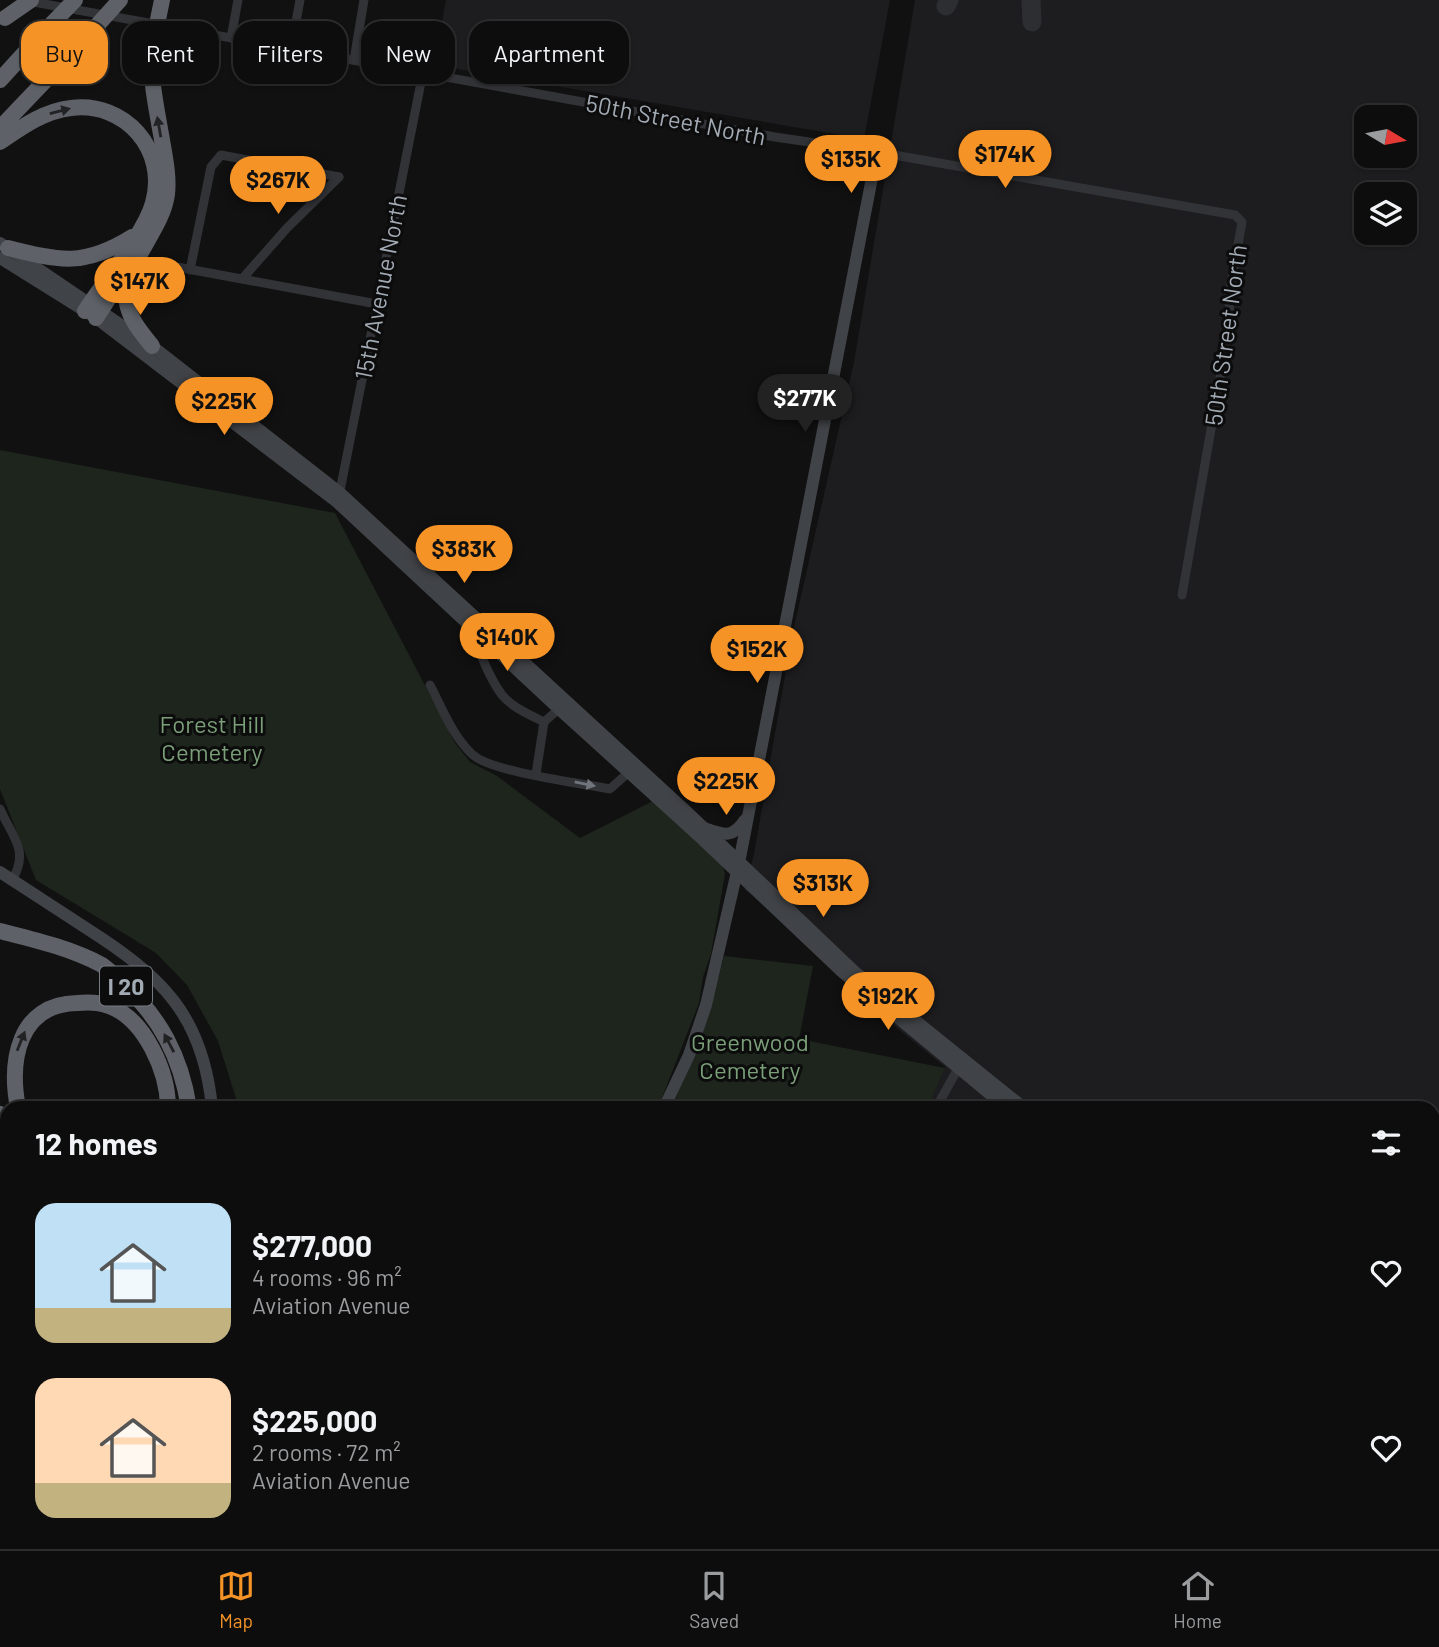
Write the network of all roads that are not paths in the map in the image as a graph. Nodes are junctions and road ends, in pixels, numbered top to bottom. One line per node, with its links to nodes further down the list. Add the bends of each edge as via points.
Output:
1 (23, 0): 11 (street, 50th Street North)
2 (30, 0): 9 (highway, bridge)
3 (75, 0): 16 (highway, bridge)
4 (120, 0): 18 (highway, bridge)
5 (162, 0): 21 (highway, one-way to 5, bridge, via 167,172 151,54)
6 (238, 0): 11 (street)
7 (300, 0): 10 (street)
8 (365, 0): 13 (street)
9 (3, 20)
10 (296, 21)
11 (231, 38)
12 (347, 59): 13 (street, 50th Street North)
13 (354, 60): 14 (street, 50th Street North)
14 (361, 61)
15 (455, 78): 20 (street, 50th Street North)
16 (0, 80)
17 (421, 84): 27 (street, 15th Avenue North)
18 (0, 128)
19 (0, 142): 22 (highway, one-way to 22, via 47,114 69,108 96,108 123,119 145,141 156,171 153,203)
20 (877, 152): 31 (street, 50th Street North, via 1241,219 1229,296 1230,321); 38 (main road)
21 (160, 218): 28 (highway); 29 (highway, via 128,280 126,293 132,319)
22 (137, 234): 23 (highway, via 116,247 68,260); 28 (highway)
23 (3, 250): 28 (main road)
24 (177, 267): 25 (street)
25 (190, 270): 26 (street); 26 (street, via 211,167 221,155 339,177)
26 (242, 279): 27 (street)
27 (377, 304): 30 (street, 15th Avenue North)
28 (94, 310): 29 (main road); 30 (main road)
29 (152, 346): 30 (main road)
30 (338, 497): 32 (main road); 34 (main road)
31 (1182, 595)
32 (469, 625): 34 (main road); 35 (street, via 503,695)
33 (430, 685): 37 (street, via 473,755 493,767)
34 (563, 706): 35 (street); 36 (main road); 40 (main road)
35 (544, 722): 37 (street)
36 (629, 772): 37 (street, one-way to 36, via 610,789); 41 (main road)
37 (536, 774)
38 (750, 807): 40 (main road, via 745,821 730,835); 41 (main road)
39 (0, 809): 43 (street, via 21,856)
40 (703, 827): 41 (main road)
41 (738, 868): 44 (main road); 45 (main road); 47 (main road)
42 (0, 872): 43 (main road)
43 (12, 880): 51 (main road, via 155,977 194,1034)
44 (750, 886): 45 (main road, via 738,890); 47 (main road, via 840,971)
45 (730, 900): 52 (main road, via 702,1017)
46 (0, 931): 50 (highway, I 20, one-way to 46, via 180,1065 141,1000 104,967 63,948)
47 (960, 1064): 53 (street); 54 (main road); 55 (main road)
48 (17, 1101): 49 (highway, one-way to 49, via 14,1076 24,1032 43,1012 86,1002 108,1005 136,1026 154,1051)
49 (168, 1101)
50 (188, 1101)
51 (211, 1101)
52 (667, 1101)
53 (940, 1101)
54 (1000, 1101)
55 (1014, 1101)

